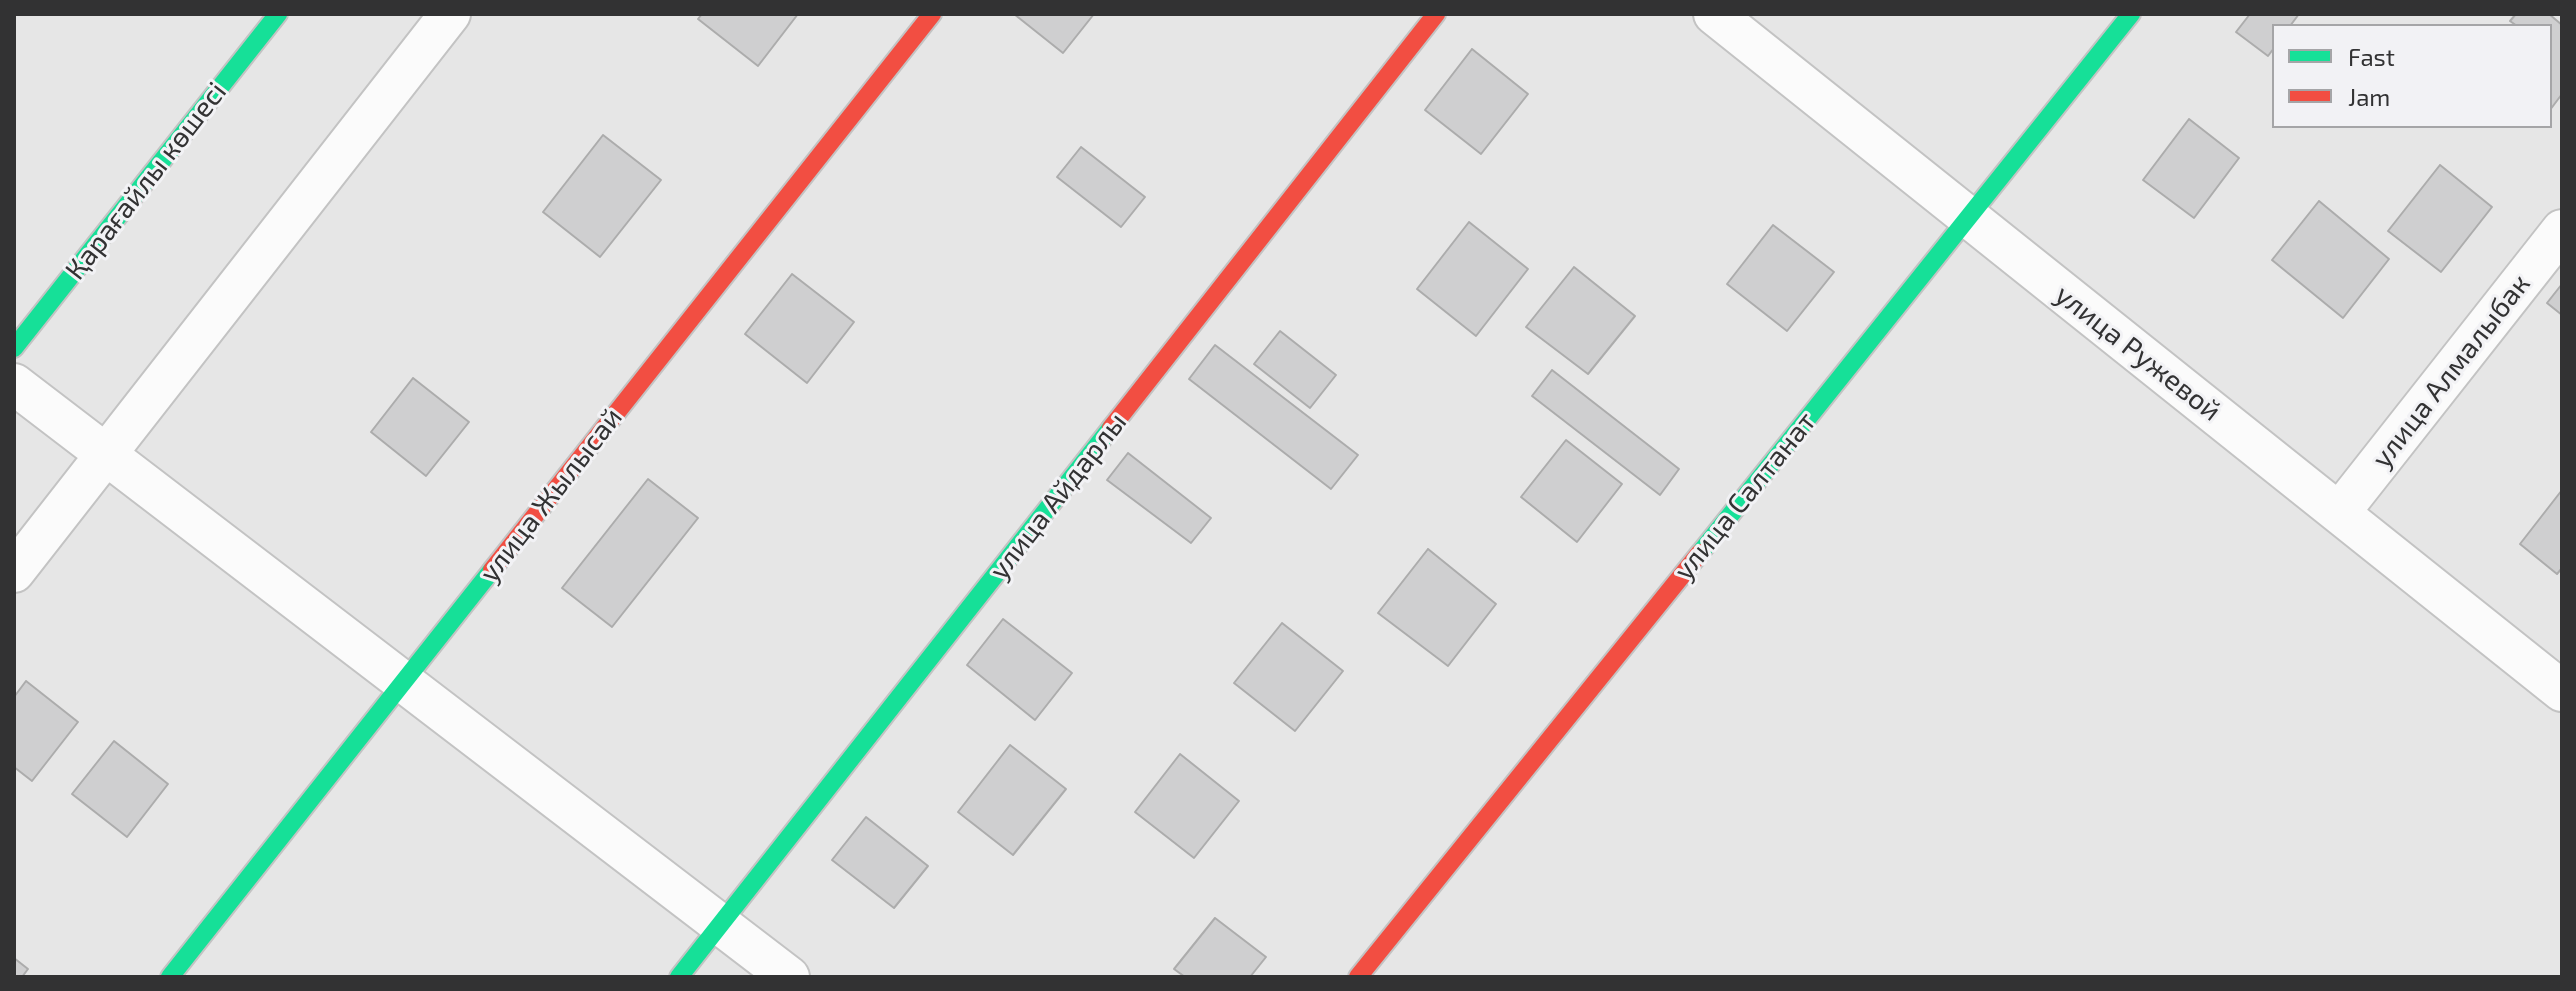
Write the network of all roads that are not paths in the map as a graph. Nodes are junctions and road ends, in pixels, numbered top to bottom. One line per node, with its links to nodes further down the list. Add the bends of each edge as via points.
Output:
1 (278, 14): 9 (street, Қарағайлы көшесі)
2 (450, 14): 11 (street)
3 (932, 14): 14 (street, улица Жылысай)
4 (1436, 14): 16 (street, улица Айдарлы)
5 (1714, 14): 7 (street, улица Ружевой)
6 (2131, 14): 7 (street, улица Салтанат)
7 (1970, 219): 12 (street, улица Ружевой); 20 (street, улица Салтанат)
8 (2562, 230): 12 (street, улица Алмалыбак)
9 (14, 348)
10 (14, 384): 11 (street)
11 (107, 455): 13 (street); 14 (street)
12 (2339, 513): 15 (street, улица Ружевой)
13 (14, 572)
14 (404, 681): 16 (street); 17 (street, улица Жылысай)
15 (2562, 691)
16 (721, 924): 18 (street, улица Айдарлы); 19 (street)
17 (170, 977)
18 (679, 977)
19 (789, 977)
20 (1358, 977)

